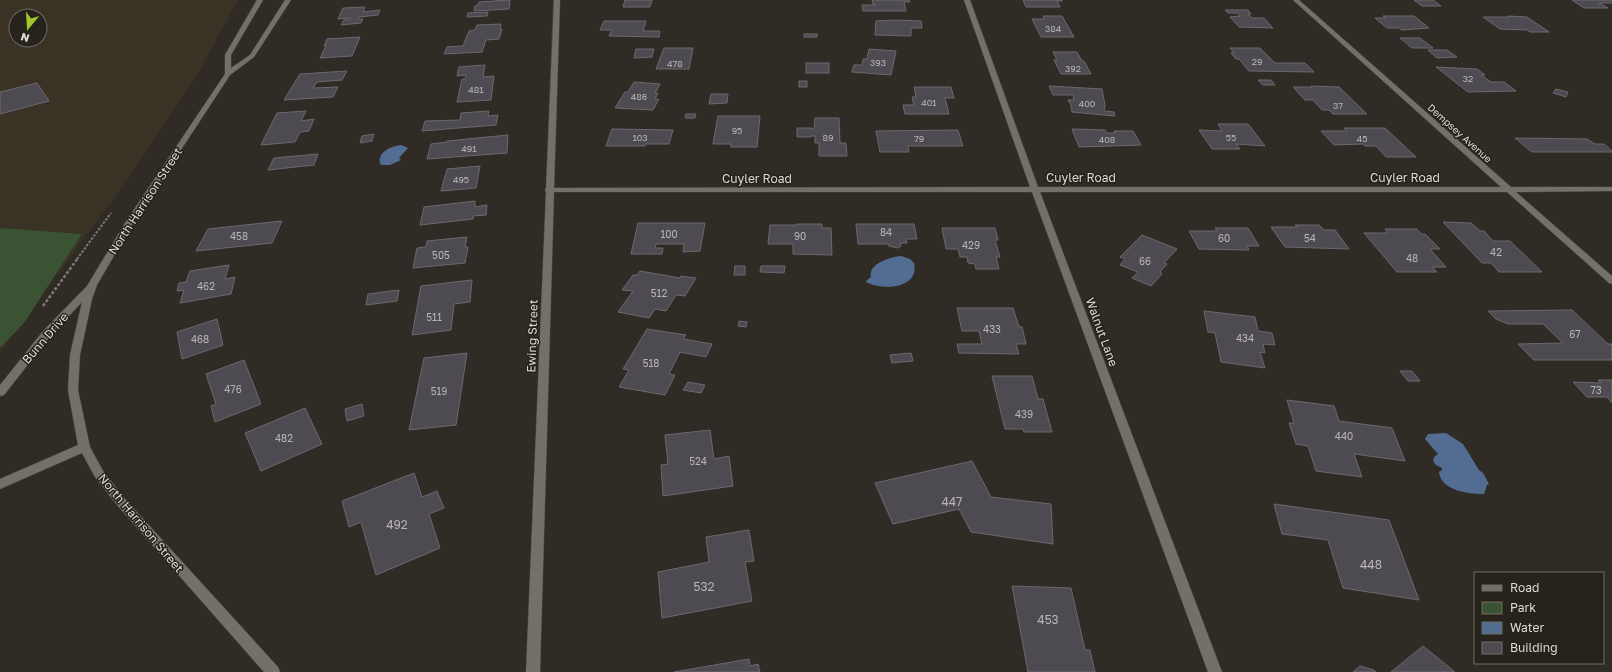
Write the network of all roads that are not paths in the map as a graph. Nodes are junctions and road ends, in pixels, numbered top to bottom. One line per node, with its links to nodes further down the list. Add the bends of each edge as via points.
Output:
1 (260, 0): 6 (street, via 228,55)
2 (288, 0): 6 (street, North Harrison Street, via 252,56)
3 (556, 0): 10 (street, Ewing Street)
4 (967, 0): 7 (street, Walnut Lane)
5 (1296, 0): 8 (street, Dempsey Avenue)
6 (228, 74): 12 (street, North Harrison Street, via 136,213)
7 (1035, 189): 8 (street, Cuyler Road); 10 (street, Cuyler Road); 18 (street, Walnut Lane)
8 (1508, 189): 9 (street, Cuyler Road); 11 (street, Dempsey Avenue)
9 (1612, 189)
10 (549, 190): 17 (street, Ewing Street)
11 (1612, 281)
12 (92, 285): 13 (street, Bunn Drive, via 48,332); 14 (street, North Harrison Street, via 79,331 73,390)
13 (0, 392)
14 (84, 447): 15 (street); 16 (street, North Harrison Street, via 99,474 121,502)
15 (0, 484)
16 (273, 672)
17 (533, 672)
18 (1215, 672)

